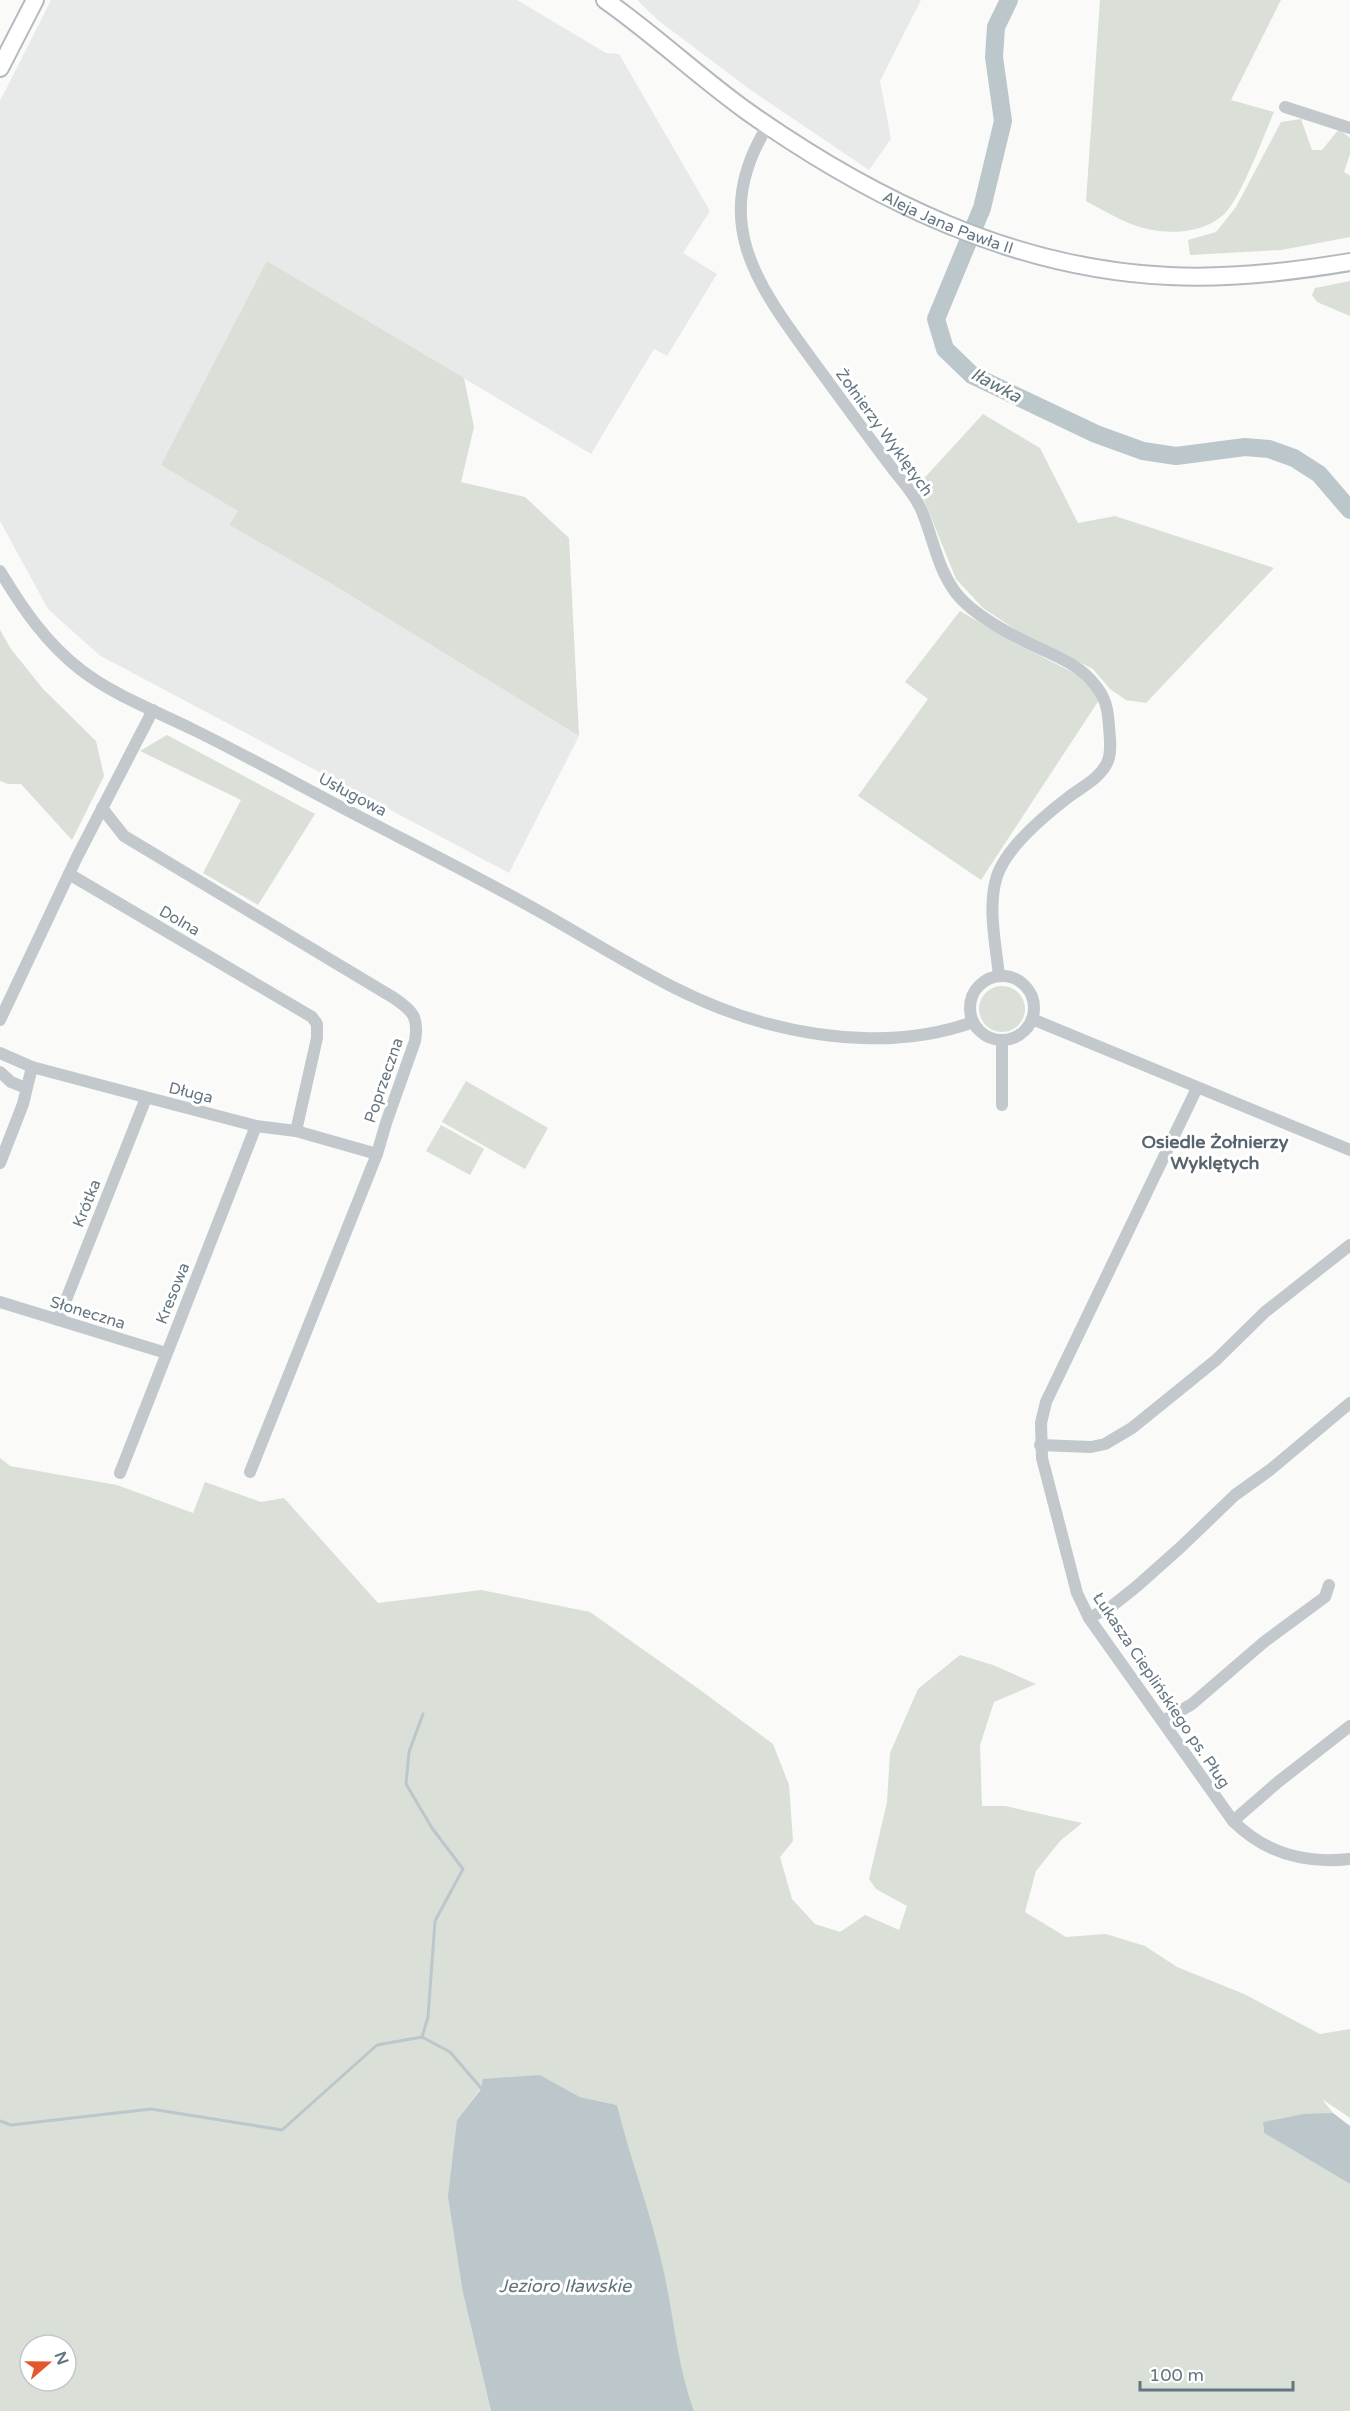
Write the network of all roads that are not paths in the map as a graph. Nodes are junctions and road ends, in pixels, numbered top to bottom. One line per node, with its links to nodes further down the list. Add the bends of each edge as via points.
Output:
1 (25, 0): 4 (main road)
2 (35, 0): 4 (main road)
3 (605, 0): 7 (main road, Aleja Jana Pawła II)
4 (3, 48): 5 (main road)
5 (0, 68)
6 (1285, 107): 8 (street)
7 (768, 125): 9 (main road, Aleja Jana Pawła II, via 817,158 923,215 1018,251 1091,268 1170,276 1268,273); 14 (street, Żołnierzy Wyklętych, via 745,176 742,221 749,261 768,298 911,491 937,558 957,593 1017,638 1077,667 1105,699 1108,762 1015,846 997,877 993,912)
8 (1350, 128)
9 (1350, 262)
10 (0, 571): 11 (street, Usługowa, via 57,650 111,690)
11 (153, 710): 12 (street); 17 (street, Usługowa, via 536,909 689,996 729,1012 833,1036 923,1037)
12 (102, 808): 13 (street); 29 (street, Poprzeczna, via 124,836 411,1010 417,1028 415,1041)
13 (69, 874): 16 (street); 27 (street, Dolna, via 312,1017 317,1024 317,1038)
14 (999, 976): 15 (street, via 1012,977 1025,986 1033,999); 17 (street, via 982,982 973,994)
15 (1032, 1019): 18 (street, via 1015,1038); 23 (street)
16 (0, 1020)
17 (973, 1023): 18 (street, via 985,1035)
18 (1002, 1040): 25 (street)
19 (0, 1053): 20 (street, Długa)
20 (32, 1067): 22 (street); 24 (street, Długa)
21 (0, 1074): 22 (street)
22 (26, 1088): 30 (street)
23 (1197, 1088): 28 (street); 36 (street, Łukasza Cieplińskiego ps. Pług, via 1046,1402)
24 (146, 1098): 26 (street, Długa); 33 (street, Krótka)
25 (1002, 1105)
26 (256, 1126): 27 (street, Długa); 34 (street, Kresowa)
27 (296, 1131): 29 (street, Długa)
28 (1350, 1150)
29 (377, 1154): 37 (street, Poprzeczna)
30 (0, 1163)
31 (1350, 1245): 36 (street, via 1265,1312 1216,1360 1132,1428 1106,1444 1092,1447)
32 (0, 1302): 33 (street, Słoneczna)
33 (58, 1320): 34 (street, Słoneczna)
34 (166, 1353): 38 (street, Kresowa)
35 (1350, 1403): 40 (street, via 1234,1495 1136,1587)
36 (1040, 1445): 40 (street, Łukasza Cieplińskiego ps. Pług, via 1077,1593)
37 (250, 1472)
38 (120, 1473)
39 (1329, 1585): 41 (street, via 1325,1597 1264,1642 1192,1704)
40 (1089, 1618): 41 (street, Łukasza Cieplińskiego ps. Pług)
41 (1162, 1721): 43 (street, Łukasza Cieplińskiego ps. Pług)
42 (1350, 1726): 43 (street)
43 (1233, 1821): 44 (street, Łukasza Cieplińskiego ps. Pług, via 1277,1852 1328,1862)
44 (1350, 1859)

